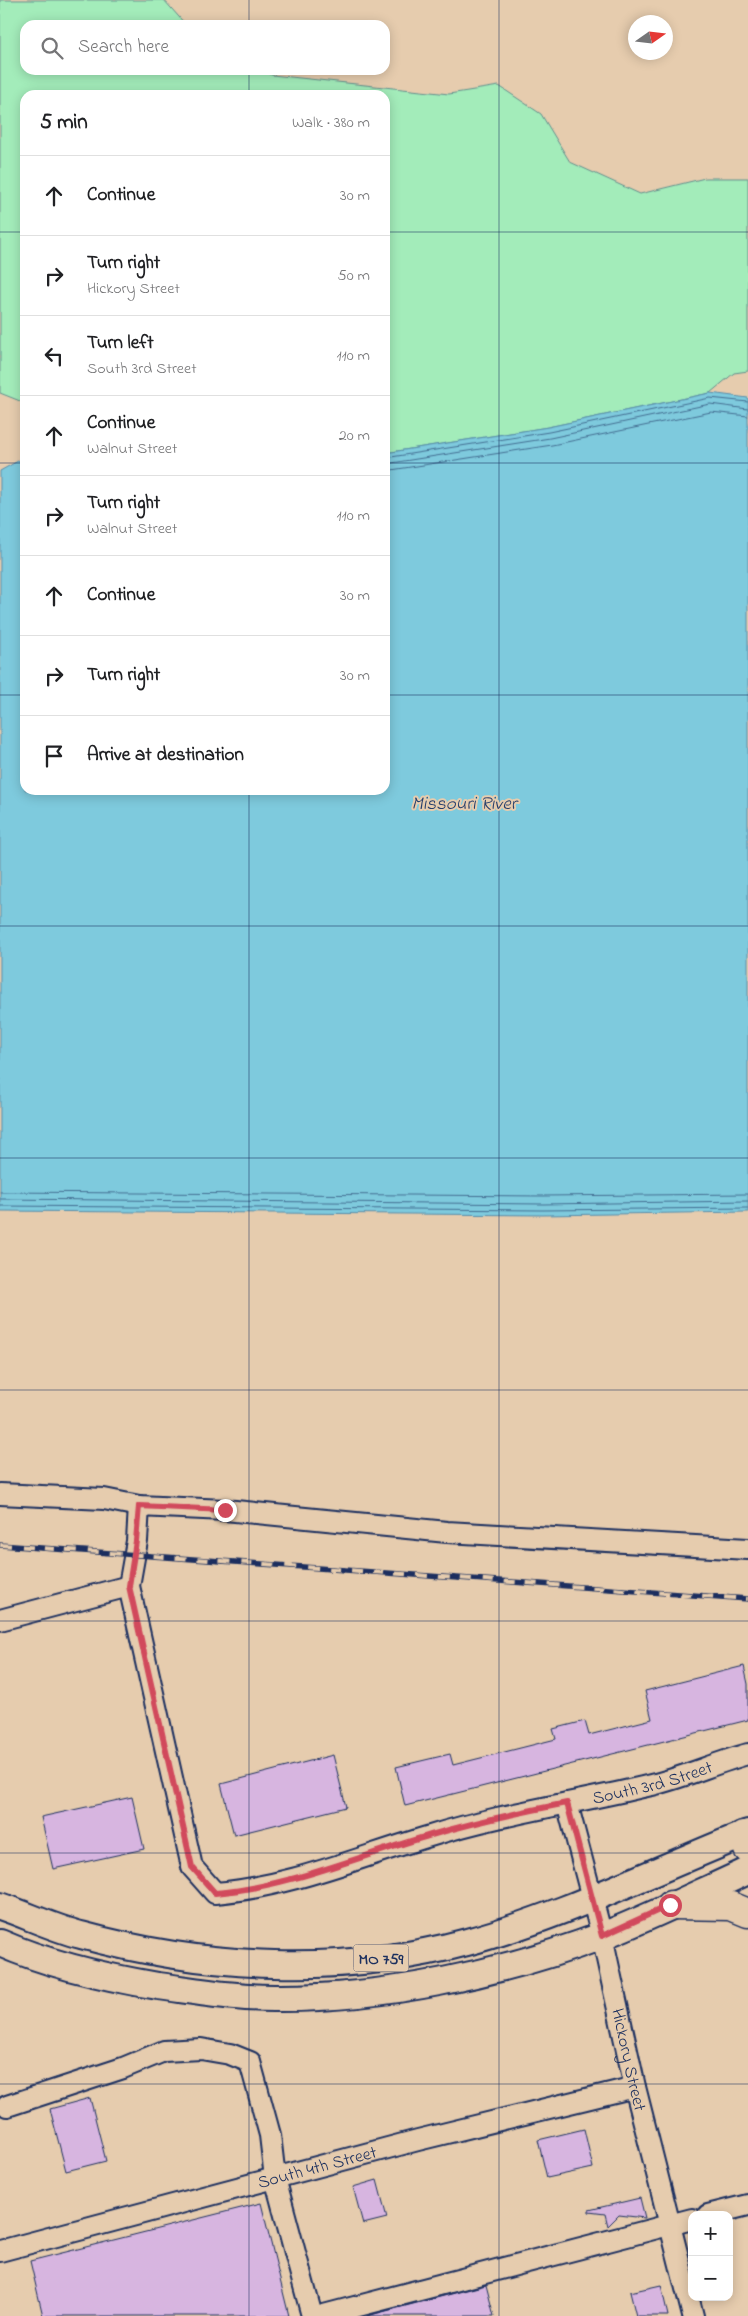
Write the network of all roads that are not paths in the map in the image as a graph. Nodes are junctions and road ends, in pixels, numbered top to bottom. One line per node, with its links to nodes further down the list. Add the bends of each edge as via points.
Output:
1 (0, 1494): 2 (street, via 104,1499)
2 (139, 1506): 3 (street, via 225,1510 447,1532); 4 (street)
3 (748, 1549)
4 (129, 1586): 5 (street); 7 (street, South 3rd Street, via 192,1867 215,1893 265,1885 430,1836)
5 (0, 1620)
6 (748, 1754): 7 (street, South 3rd Street, via 650,1786)
7 (567, 1803): 10 (street, Hickory Street)
8 (747, 1839): 10 (main road, MO 759)
9 (748, 1872): 11 (main road, MO 759)
10 (592, 1897): 12 (main road, MO 759, via 467,1942 396,1957 318,1964 238,1963 152,1952 80,1935); 14 (street, Hickory Street)
11 (670, 1905): 13 (highway, via 731,1906); 14 (main road, MO 759)
12 (0, 1906)
13 (748, 1913)
14 (602, 1936): 15 (main road, MO 759, via 466,1976 368,1993 274,1998 204,1993 110,1978 29,1956); 16 (street, Hickory Street)
15 (0, 1943)
16 (635, 2087): 18 (street, South 4th Street); 22 (street, Hickory Street)
17 (7, 2106): 18 (street, via 164,2051 201,2049 230,2054 250,2062 270,2135)
18 (275, 2178): 23 (street, South 4th Street); 24 (street)
19 (748, 2204): 20 (street)
20 (723, 2211)
21 (688, 2220): 22 (street)
22 (671, 2224): 25 (street); 26 (street, Hickory Street)
23 (0, 2251)
24 (312, 2316)
25 (320, 2316)
26 (694, 2316)

